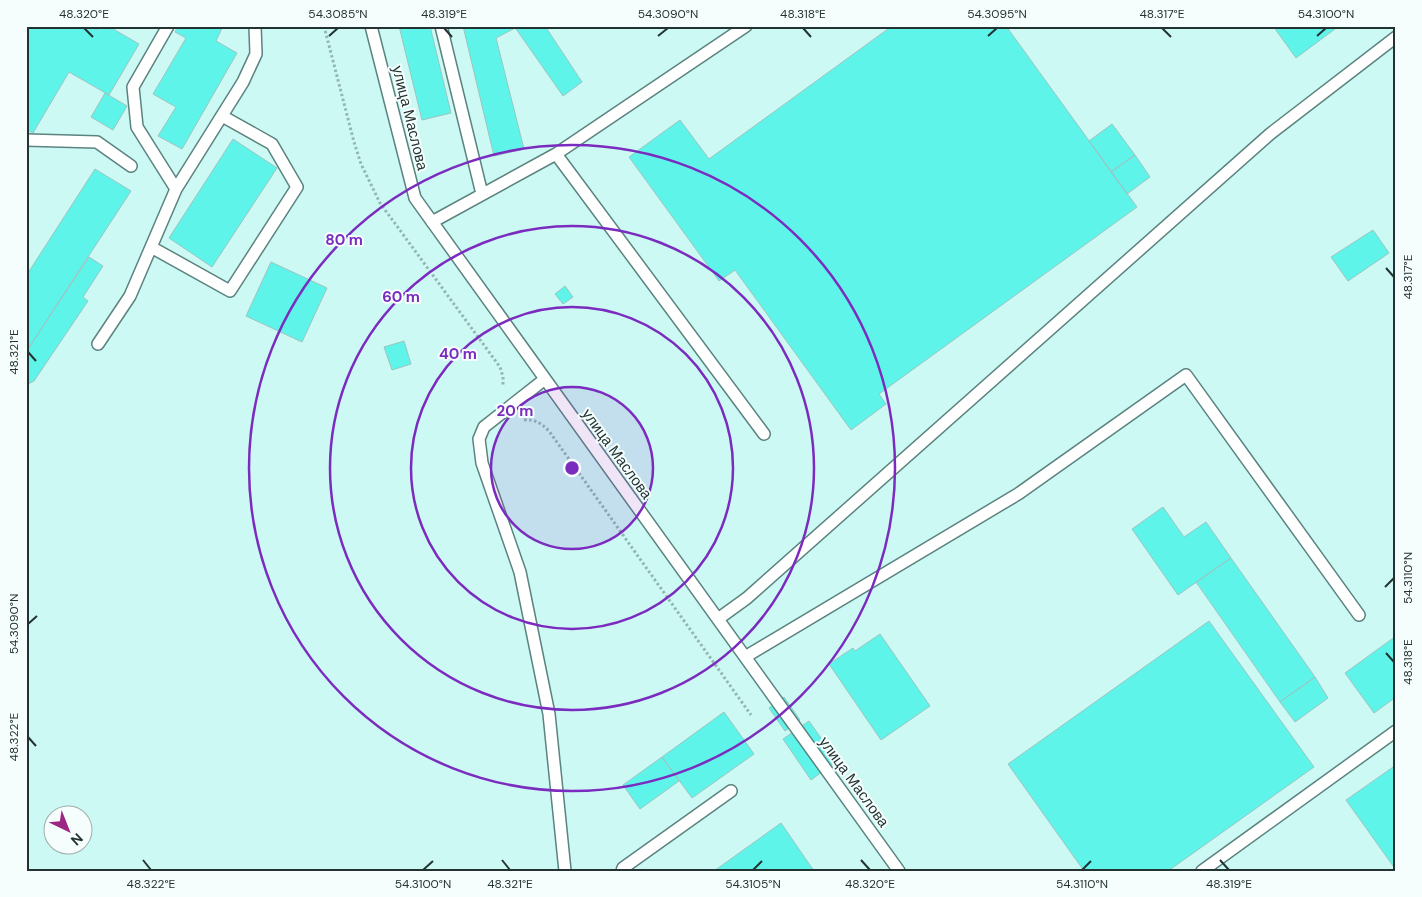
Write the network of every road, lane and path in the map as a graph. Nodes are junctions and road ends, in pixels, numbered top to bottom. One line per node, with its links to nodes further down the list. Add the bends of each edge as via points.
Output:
1 (168, 26): 11 (lane, via 133,87 137,127)
2 (255, 26): 7 (lane, via 256,54)
3 (371, 26): 13 (lane, улица Маслова, via 415,198)
4 (441, 26): 12 (lane)
5 (746, 26): 9 (lane)
6 (1396, 37): 20 (lane, via 1270,134 747,598)
7 (222, 116): 11 (lane); 14 (lane, via 272,144 297,186 230,291)
8 (26, 140): 10 (lane, via 96,142)
9 (556, 154): 12 (lane); 18 (lane)
10 (131, 166)
11 (176, 189): 14 (lane)
12 (482, 194): 13 (lane)
13 (432, 222): 16 (lane, улица Маслова)
14 (151, 247): 15 (lane, via 130,296)
15 (98, 344)
16 (545, 379): 17 (lane); 20 (lane, улица Маслова)
17 (502, 412): 22 (path, via 511,424 534,420 549,431); 25 (lane, via 484,427 479,440 482,463 520,572 528,610 549,714)
18 (764, 434)
19 (1359, 615): 21 (lane, via 1186,375 1018,494)
20 (718, 619): 21 (lane, улица Маслова)
21 (745, 657): 27 (lane, улица Маслова)
22 (751, 715)
23 (1396, 732): 28 (lane)
24 (732, 791): 26 (lane)
25 (565, 871)
26 (622, 871)
27 (899, 871)
28 (1202, 871)

